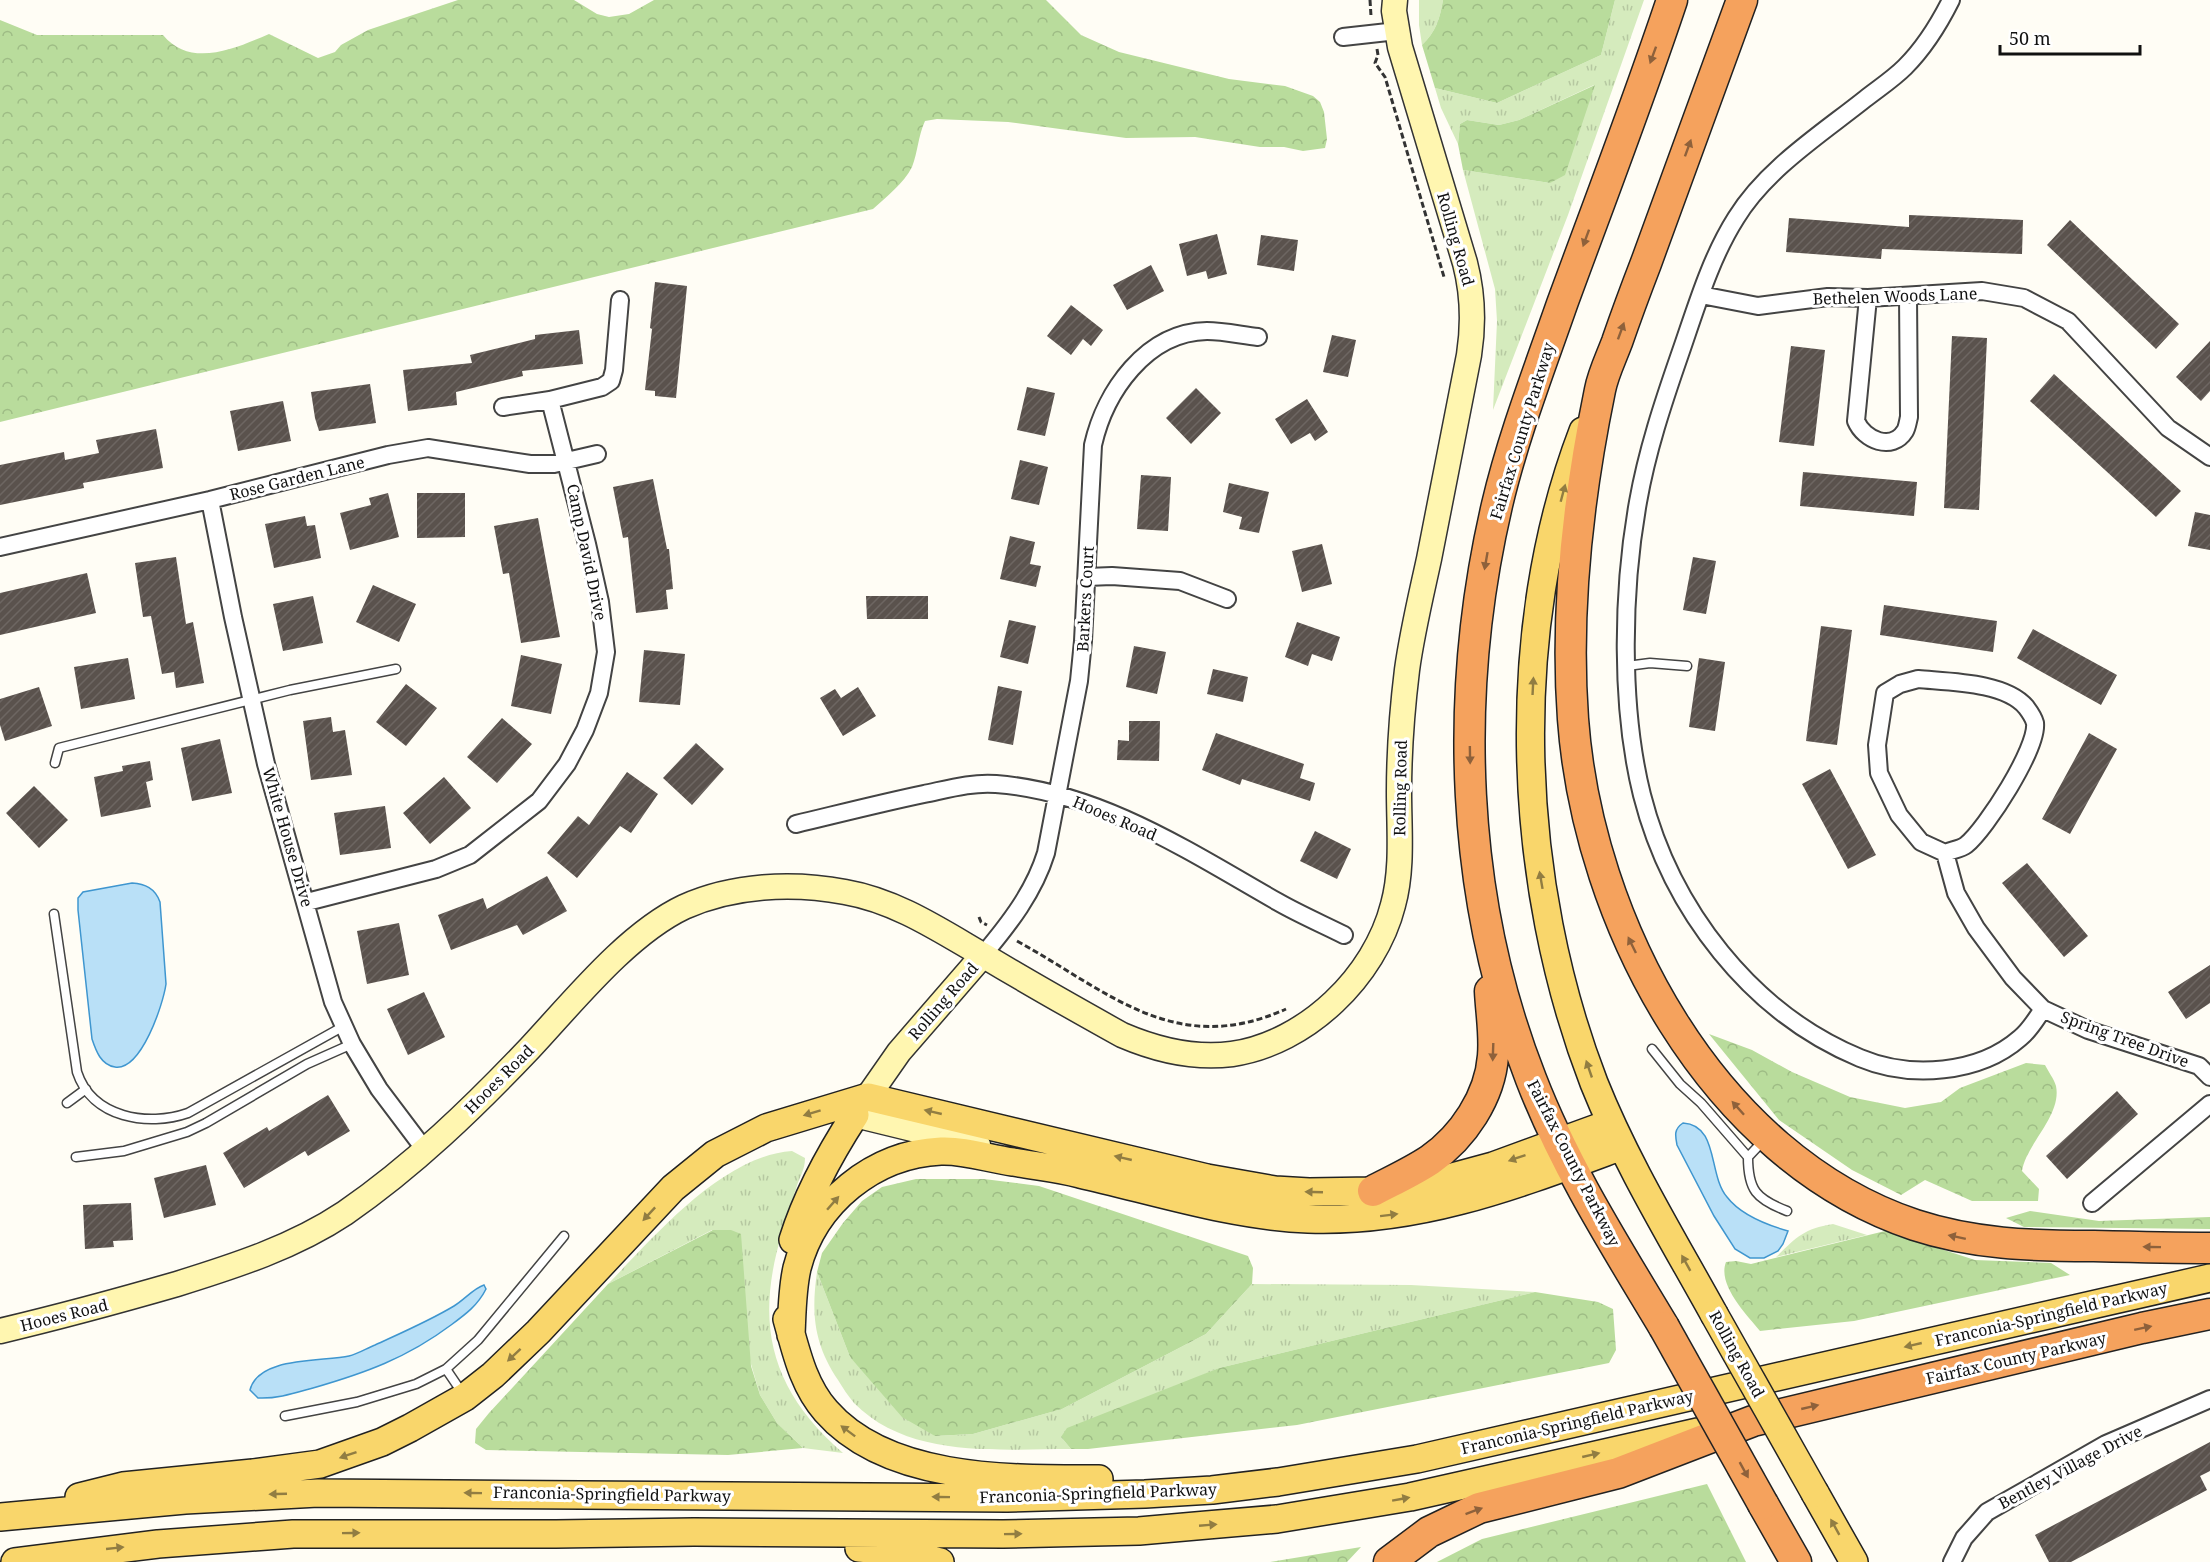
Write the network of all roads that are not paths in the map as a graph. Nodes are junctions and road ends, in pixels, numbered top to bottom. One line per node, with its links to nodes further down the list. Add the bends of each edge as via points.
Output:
1 (1395, 0): 5 (street, Rolling Road)
2 (1672, 0): 31 (highway, Fairfax County Parkway, one-way to 31, via 1540,366 1491,534 1478,606 1470,709 1472,810)
3 (1742, 0): 12 (highway, one-way to 3)
4 (1951, 0): 7 (street, via 1930,37 1906,66 1810,139 1748,199 1733,221)
5 (1386, 32): 6 (street); 34 (street, Rolling Road, via 1400,47 1465,263 1473,317 1469,355 1407,668 1399,754 1398,875 1385,931 1359,976 1341,996 1300,1028 1250,1050 1216,1055 1179,1053 1132,1039)
6 (1343, 37)
7 (1701, 295): 9 (street, Bethelen Woods Lane, via 1758,306 1828,297); 22 (street, via 1647,459 1628,603)
8 (1908, 296): 9 (street, Bethelen Woods Lane); 9 (street, via 1909,417 1905,431 1897,439 1882,441 1872,440 1856,421); 16 (street, Bethelen Woods Lane, via 1982,291 2024,298 2068,321 2168,428)
9 (1868, 298)
10 (620, 300): 13 (street, via 611,381 602,387)
11 (1258, 337): 20 (street, Barkers Court, via 1206,331 1186,335 1146,355 1119,382 1102,414 1093,445)
12 (1601, 386): 44 (main road, Rolling Road, one-way to 12, via 1594,1082 1559,969 1535,835 1531,746 1535,651 1545,568 1576,449); 45 (highway, one-way to 12, via 1681,1034 1628,937 1592,829 1578,761 1571,640 1578,533)
13 (550, 400): 14 (street); 17 (street, Camp David Drive)
14 (503, 407)
15 (597, 454): 17 (street, Rose Garden Lane)
16 (2210, 457)
17 (566, 461): 18 (street, Rose Garden Lane, via 530,464 428,448); 30 (street, Camp David Drive, via 600,602 606,652 599,693 567,764 539,801 470,855 436,869)
18 (210, 500): 19 (street, Rose Garden Lane); 25 (street, White House Drive)
19 (0, 547)
20 (1087, 577): 21 (street, via 1180,581); 27 (street, Barkers Court, via 1079,681)
21 (1227, 599)
22 (1627, 666): 23 (lane); 35 (street, via 1633,750 1642,796 1673,877 1721,952 1782,1013 1823,1041 1864,1060 1916,1070 1968,1064 2005,1050 2028,1031)
23 (1687, 666)
24 (396, 669): 25 (lane)
25 (252, 700): 26 (lane, via 59,748); 30 (street, White House Drive, via 266,764)
26 (55, 763)
27 (1057, 794): 28 (street, Hooes Road, via 996,784 964,785); 33 (street, Hooes Road, via 1123,818); 34 (street, Barkers Court, via 1039,874 1002,933)
28 (796, 824)
29 (1945, 853): 29 (street, via 1921,842 1899,816 1879,773 1876,745 1885,693 1918,679 2012,694 2027,708 2035,723 2032,743 2022,765 1981,832 1964,847); 35 (street, Spring Tree Drive, via 1956,892 1976,928 2013,978)
30 (306, 902): 36 (street, White House Drive, via 333,1002)
31 (1484, 910): 47 (highway, Fairfax County Parkway, via 1517,1039); 50 (highway, one-way to 50, via 1493,1055 1484,1093 1451,1143 1430,1160)
32 (54, 914): 40 (lane, via 77,1072)
33 (1344, 935)
34 (983, 955): 43 (street, Rolling Road, via 913,1035); 46 (street, Hooes Road, via 904,910 845,892 767,887 697,902 665,918 628,947)
35 (2043, 1009): 39 (street, Spring Tree Drive, via 2088,1030)
36 (344, 1026): 37 (street, White House Drive); 40 (lane, via 195,1110 168,1119 126,1116 100,1103)
37 (352, 1044): 46 (street, White House Drive, via 379,1089); 48 (lane, via 308,1064 187,1132 124,1151)
38 (1652, 1049): 45 (lane, via 1680,1084)
39 (2206, 1066)
40 (86, 1089): 41 (lane)
41 (67, 1103)
42 (2210, 1104): 51 (street)
43 (862, 1106): 49 (street); 50 (main road, one-way to 43, via 1309,1192 1241,1185); 58 (main road, via 825,1163 791,1246 782,1304); 60 (main road, one-way to 60, via 766,1128 715,1155 673,1188 523,1347)
44 (1617, 1134): 47 (main road); 71 (main road, Rolling Road, one-way to 44, bridge)
45 (1758, 1147): 52 (lane, via 1748,1174 1751,1186); 54 (highway, one-way to 45, via 2020,1245 1944,1234 1863,1204 1810,1171)
46 (425, 1150): 57 (street, Hooes Road, via 345,1213 284,1247 157,1290)
47 (1566, 1154): 49 (main road, one-way to 47, via 1242,1211 1345,1219 1448,1205 1528,1181); 50 (main road, one-way to 50); 70 (highway, Fairfax County Parkway, one-way to 70, bridge)
48 (76, 1157)
49 (1077, 1173): 58 (main road, one-way to 49, via 794,1284 808,1236 842,1192 873,1169 910,1155 942,1151)
50 (1373, 1191)
51 (2092, 1203)
52 (1787, 1211)
53 (564, 1236): 59 (lane, via 478,1340)
54 (2210, 1248)
55 (2210, 1278): 64 (main road, Franconia-Springfield Parkway, one-way to 64)
56 (2210, 1314): 63 (highway, Fairfax County Parkway, one-way to 56)
57 (0, 1331)
58 (792, 1335): 64 (main road, one-way to 58, via 1316,1462 1132,1479 1008,1476 923,1465 867,1444 825,1411 801,1369)
59 (446, 1369): 60 (lane); 62 (lane, via 416,1384 357,1402)
60 (465, 1396): 65 (main road, one-way to 65, via 382,1442 320,1464 123,1486)
61 (2210, 1399): 72 (street, Bentley Village Drive, via 2106,1444 1987,1512 1964,1538)
62 (285, 1416)
63 (1753, 1421): 66 (main road, one-way to 63, via 1072,1533 1277,1519 1410,1497); 69 (highway, Fairfax County Parkway, one-way to 63, via 1429,1532 1479,1508 1618,1473)
64 (1417, 1459): 65 (main road, Franconia-Springfield Parkway, one-way to 65, via 1278,1482 1145,1494 1007,1498 318,1493 196,1499)
65 (0, 1517)
66 (556, 1534): 67 (main road, one-way to 66, via 248,1536); 68 (main road, via 694,1546 868,1549)
67 (15, 1562)
68 (940, 1562)
69 (1389, 1562)
70 (1796, 1562)
71 (1854, 1562)
72 (1952, 1562)

